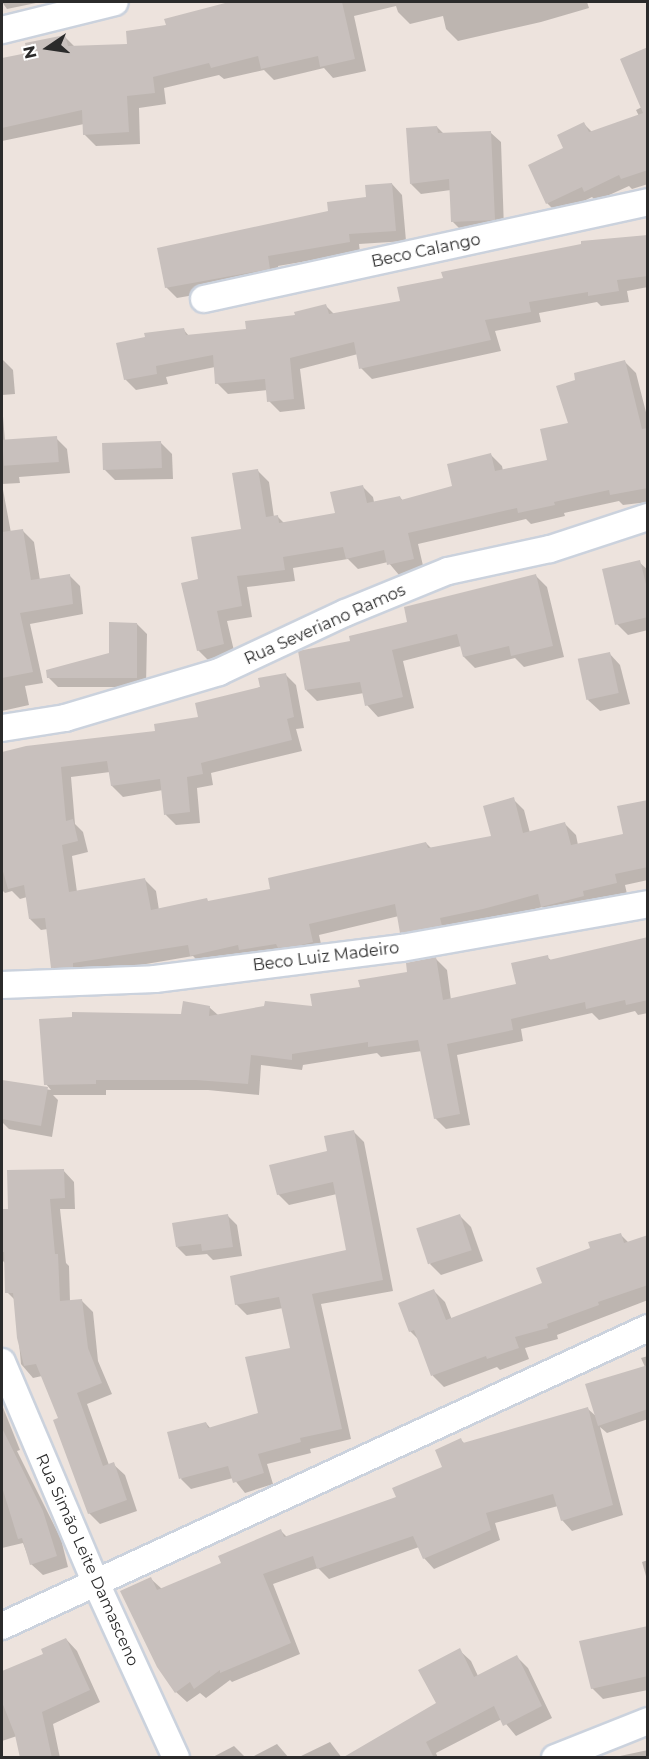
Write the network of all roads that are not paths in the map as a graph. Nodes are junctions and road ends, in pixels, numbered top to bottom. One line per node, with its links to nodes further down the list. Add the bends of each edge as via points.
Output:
1 (115, 2): 2 (street)
2 (2, 30)
3 (648, 202): 4 (street, Beco Calango)
4 (204, 299)
5 (648, 518): 6 (street, Rua Severiano Ramos, via 550,549 448,571 208,676 65,718)
6 (2, 728)
7 (648, 903): 8 (street, Beco Luiz Madeiro, via 378,951 155,979)
8 (2, 985)
9 (648, 1328): 11 (street)
10 (2, 1362): 11 (street, Rua Simão Leite Damasceno)
11 (96, 1583): 12 (street); 14 (street, Rua Simão Leite Damasceno)
12 (2, 1626)
13 (648, 1721): 15 (street)
14 (176, 1758)
15 (555, 1758)

